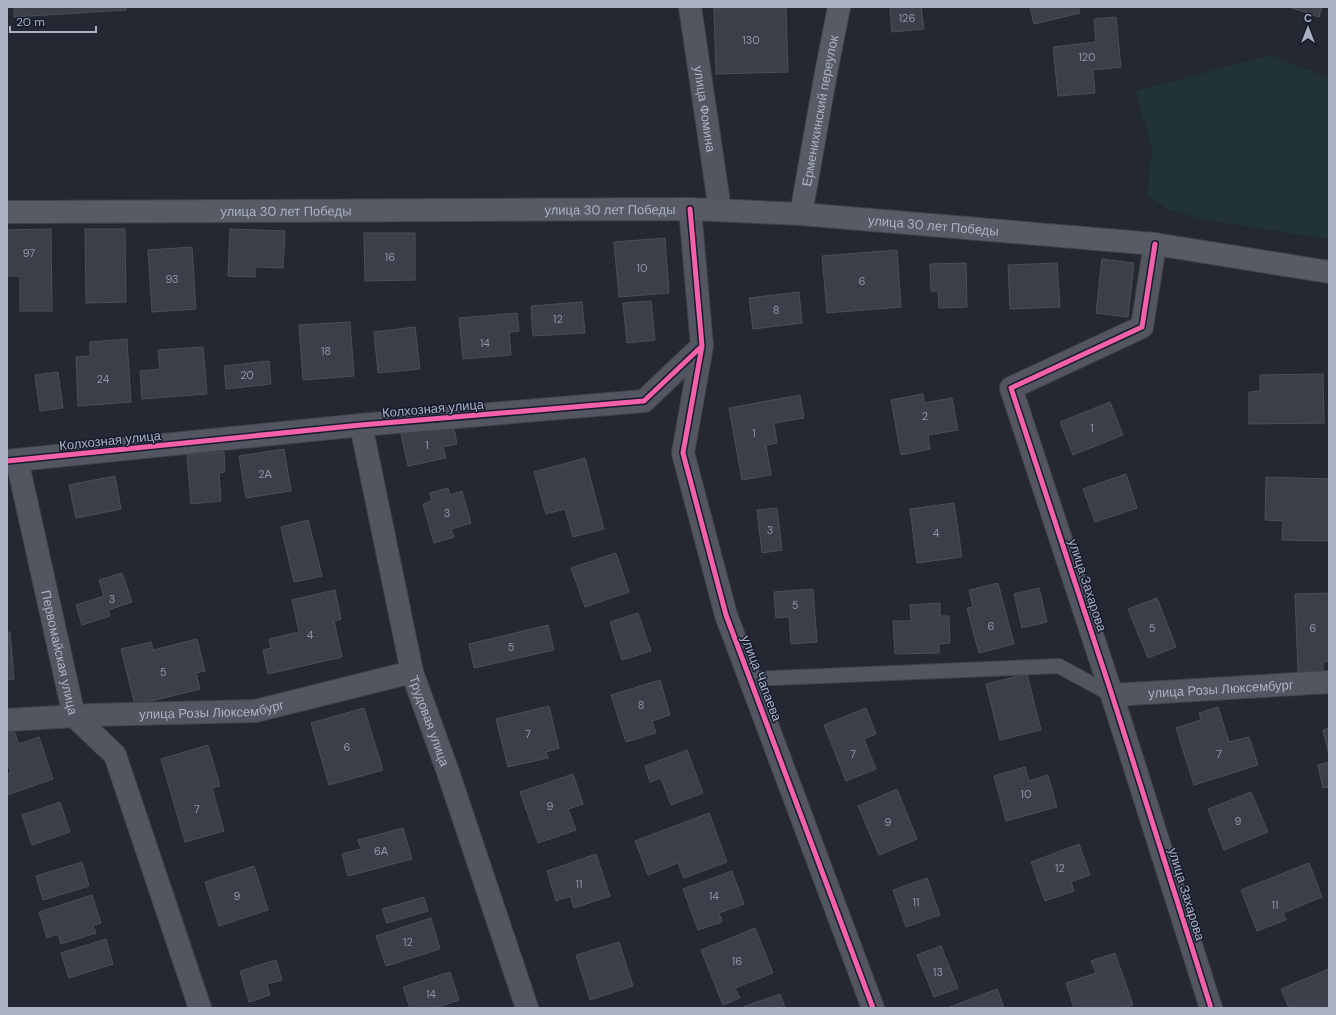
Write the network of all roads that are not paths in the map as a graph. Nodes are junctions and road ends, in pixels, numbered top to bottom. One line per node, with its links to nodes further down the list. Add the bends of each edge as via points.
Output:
1 (690, 7): 4 (street, улица Фомина)
2 (839, 7): 6 (main road, Ерменихинский переулок)
3 (690, 209): 4 (main road, улица 30 лет Победы); 5 (main road, улица 30 лет Победы); 9 (street)
4 (720, 210): 6 (main road, улица 30 лет Победы)
5 (7, 212)
6 (801, 214): 7 (main road, улица 30 лет Победы)
7 (1155, 244): 8 (main road, улица 30 лет Победы); 15 (street, улица Захарова, via 1142,327 1011,388)
8 (1329, 272)
9 (702, 346): 10 (street, Колхозная улица, via 644,400); 13 (street, улица Чапаева, via 683,453 726,615)
10 (361, 425): 11 (street, Колхозная улица); 12 (street, Трудовая улица)
11 (12, 461): 16 (street, Первомайская улица)
12 (412, 672): 16 (street, улица Розы Люксембург, via 255,711); 19 (street, Трудовая улица)
13 (751, 679): 15 (lane, via 1059,666); 20 (street, улица Чапаева)
14 (1329, 682): 15 (street, улица Розы Люксембург)
15 (1112, 695): 21 (street, улица Захарова)
16 (74, 716): 17 (street, улица Розы Люксембург); 18 (street, Первомайская улица, via 115,755)
17 (7, 720)
18 (200, 1008)
19 (527, 1008)
20 (873, 1008)
21 (1211, 1008)

